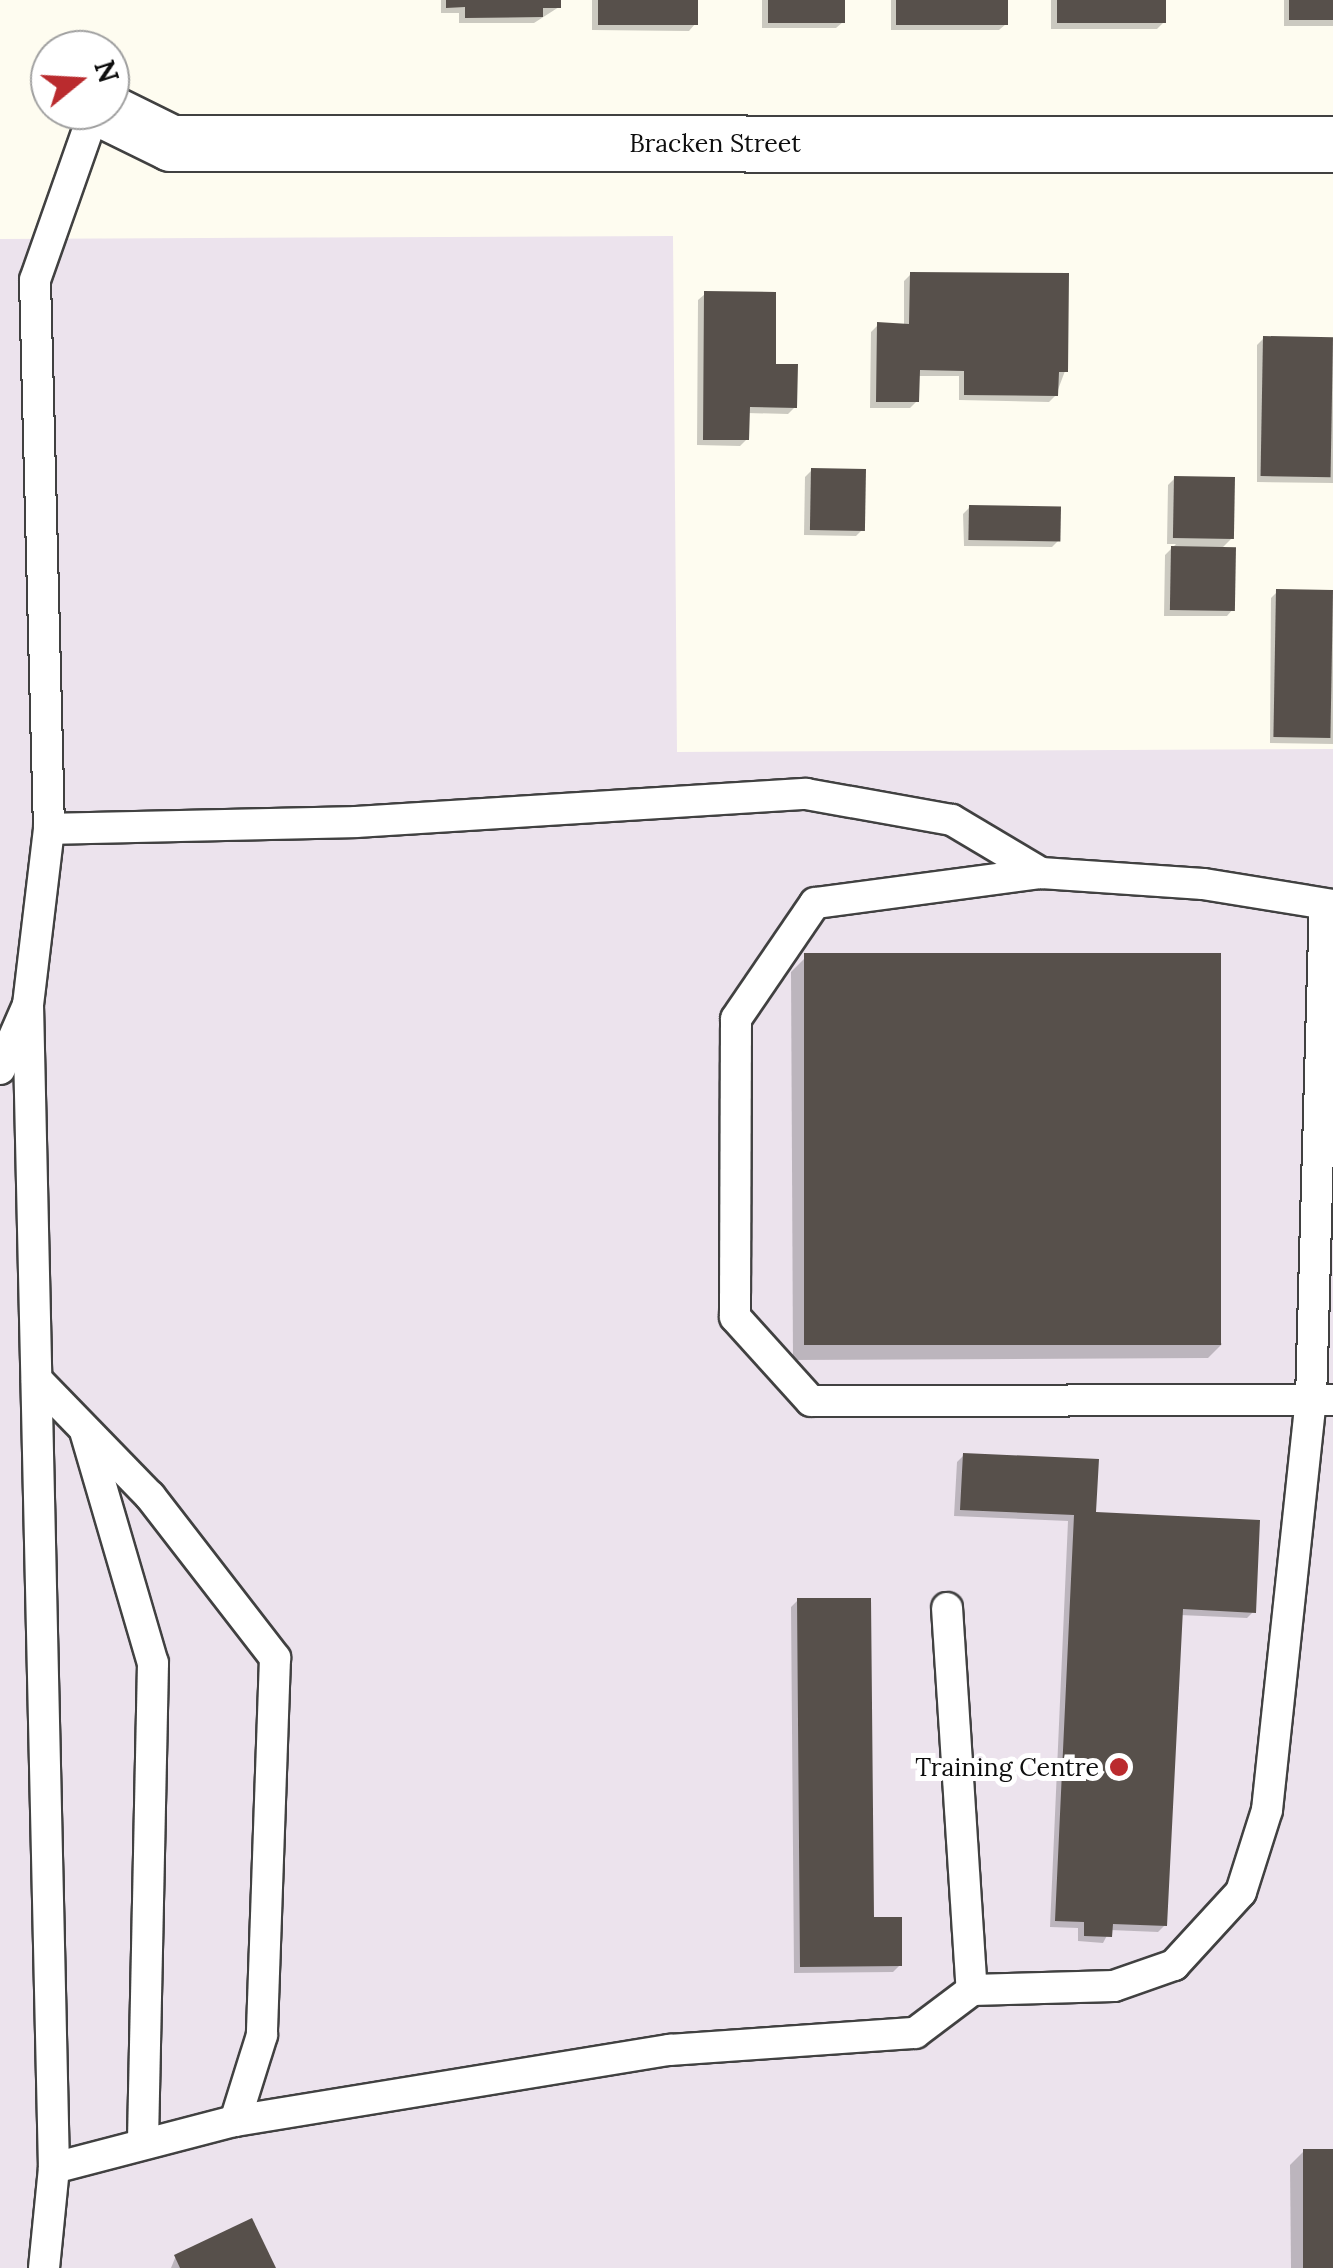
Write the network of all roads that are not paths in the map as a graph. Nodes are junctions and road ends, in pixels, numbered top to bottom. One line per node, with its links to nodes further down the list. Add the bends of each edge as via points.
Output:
1 (130, 123): 3 (street, Bracken Street, via 171,143)
2 (88, 130): 4 (lane, via 36,280)
3 (1333, 144)
4 (49, 829): 5 (lane, via 356,822 806,794 952,820); 7 (lane)
5 (1041, 873): 6 (lane, via 1203,884); 10 (lane, via 815,903 736,1019 734,1317 811,1400)
6 (1329, 906): 10 (lane)
7 (28, 1005): 8 (lane); 9 (lane)
8 (0, 1069)
9 (37, 1380): 11 (lane); 16 (lane)
10 (1322, 1400): 13 (lane, via 1266,1810 1240,1892 1174,1965 1114,1986)
11 (84, 1428): 14 (lane, via 150,1496 275,1658 262,2035); 15 (lane, via 153,1662)
12 (948, 1608): 13 (lane)
13 (972, 1990): 14 (lane, via 915,2034 670,2050)
14 (235, 2121): 15 (lane)
15 (143, 2144): 16 (lane)
16 (54, 2168): 17 (lane)
17 (44, 2268)

